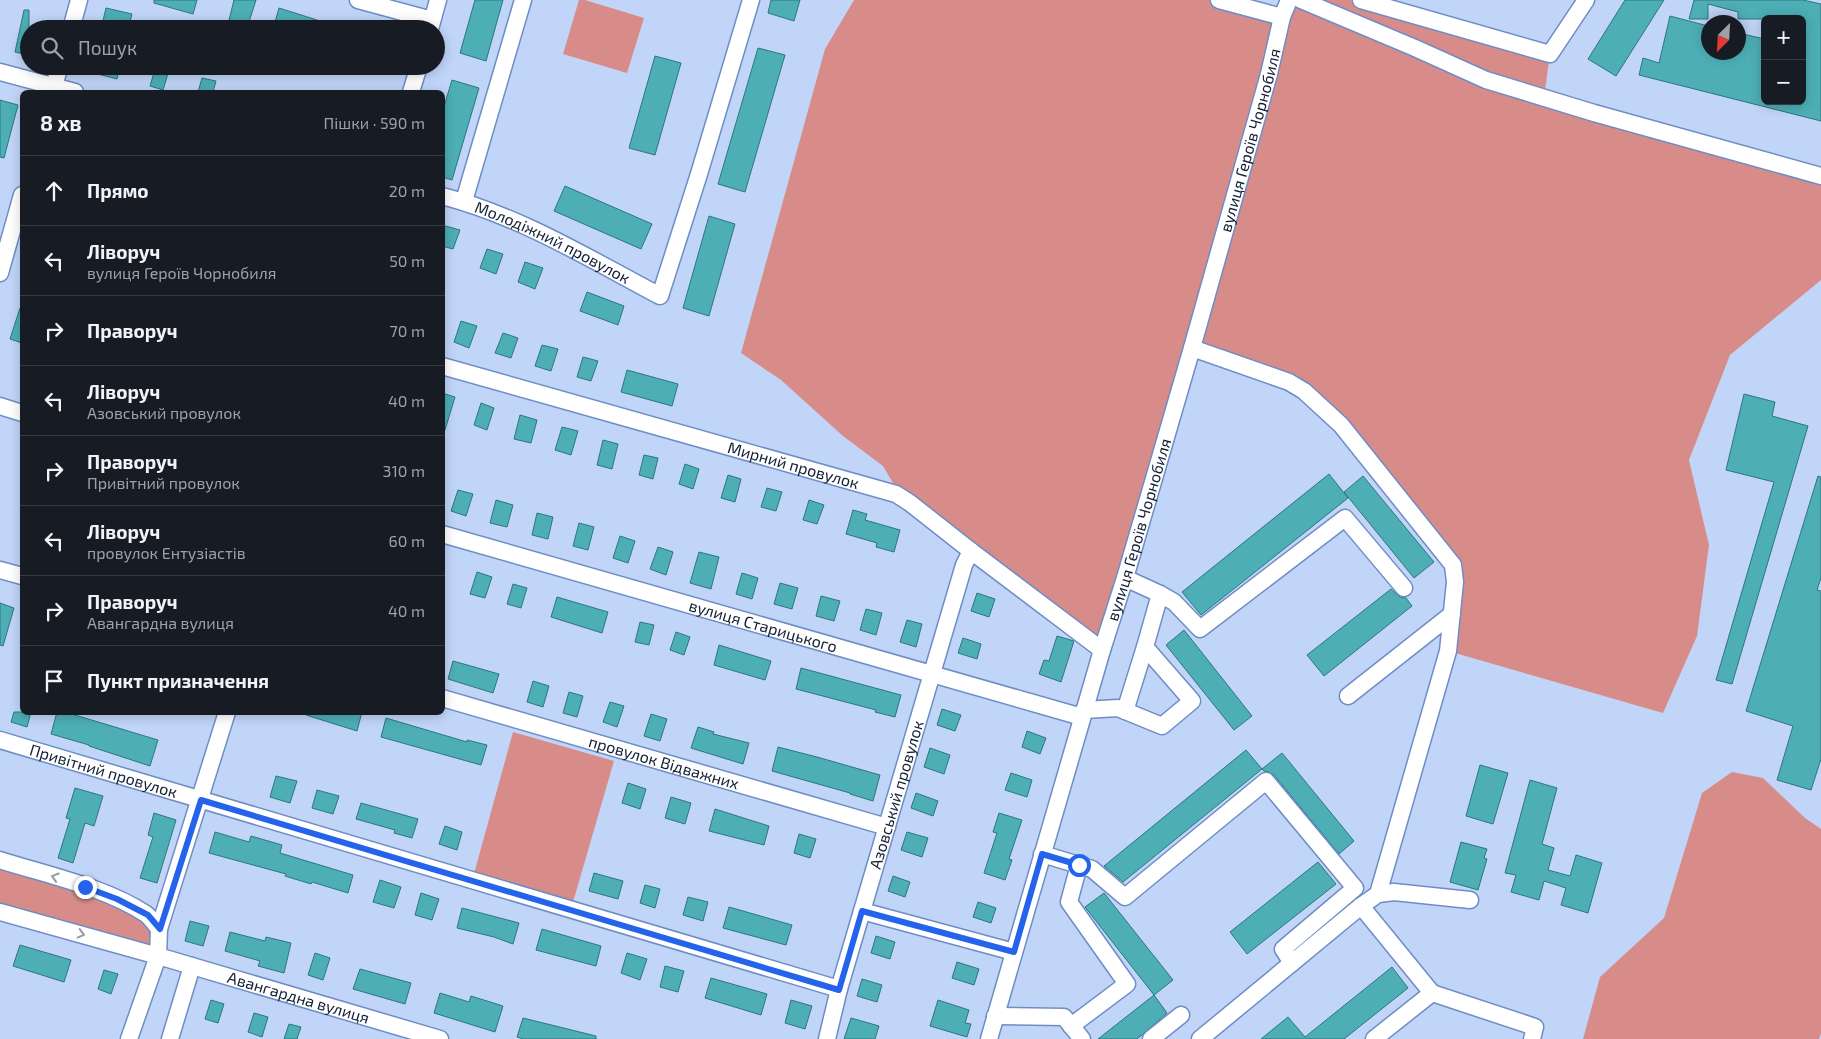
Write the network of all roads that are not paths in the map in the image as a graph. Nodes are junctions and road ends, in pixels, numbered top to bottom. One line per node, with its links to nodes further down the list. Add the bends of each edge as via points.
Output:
1 (79, 0): 12 (street)
2 (358, 0): 13 (street)
3 (438, 0): 14 (street)
4 (523, 0): 22 (street)
5 (751, 0): 22 (street, Молодіжний провулок, via 660,296 534,229)
6 (1219, 0): 11 (street)
7 (1289, 0): 11 (street, вулиця Героїв Чорнобиля)
8 (1301, 0): 20 (street, via 1486,80)
9 (1361, 0): 10 (street, via 1550,54)
10 (1586, 0)
11 (1282, 17): 26 (street, вулиця Героїв Чорнобиля)
12 (73, 20)
13 (416, 20)
14 (432, 20)
15 (0, 72): 18 (street)
16 (57, 75): 18 (street)
17 (416, 75): 19 (street)
18 (53, 90)
19 (412, 90)
20 (1821, 176)
21 (445, 197): 22 (street, Молодіжний провулок)
22 (464, 201)
23 (20, 203): 24 (street)
24 (10, 244): 25 (street)
25 (0, 273)
26 (1192, 348): 34 (street, вулиця Героїв Чорнобиля); 37 (street, via 1289,382 1341,424 1453,565 1456,582)
27 (445, 367): 31 (street, Мирний провулок, via 888,491 910,503)
28 (0, 406): 29 (street)
29 (20, 412)
30 (445, 535): 40 (street, вулиця Старицького)
31 (970, 551): 39 (street, Мирний провулок); 40 (street, Азовський провулок)
32 (0, 570): 33 (street)
33 (20, 575)
34 (1125, 578): 36 (street); 39 (street, вулиця Героїв Чорнобиля)
35 (1404, 588): 36 (street, via 1345,518 1200,629 1174,602)
36 (1160, 594): 38 (street)
37 (1452, 614): 41 (street); 52 (street, via 1448,651)
38 (1145, 647): 43 (street); 43 (street, вулиця Старицького, via 1192,701 1162,726)
39 (1102, 650): 44 (street, вулиця Героїв Чорнобиля)
40 (932, 674): 44 (street, вулиця Старицького); 48 (street, Азовський провулок)
41 (1348, 696)
42 (445, 699): 48 (street, провулок Відважних)
43 (1125, 711): 44 (street, вулиця Старицького, via 1118,708)
44 (1083, 714): 49 (street, вулиця Героїв Чорнобиля)
45 (226, 715): 47 (street)
46 (0, 740): 47 (street, Привітний провулок)
47 (201, 800): 57 (street); 62 (street, Привітний провулок)
48 (887, 827): 55 (street, Азовський провулок)
49 (1042, 854): 51 (street); 58 (street, вулиця Героїв Чорнобиля)
50 (0, 860): 57 (street, one-way to 50, via 148,915 117,899)
51 (1079, 865): 60 (street, via 1092,869 1126,897 1266,781 1355,888 1282,949); 66 (street, via 1069,902 1127,984)
52 (1378, 894): 53 (street, via 1394,892); 54 (street)
53 (1470, 900)
54 (1361, 906): 60 (street); 63 (street)
55 (862, 911): 58 (street); 62 (street, Азовський провулок)
56 (0, 912): 59 (street, Авангардна вулиця, one-way to 59)
57 (160, 929): 59 (street)
58 (1014, 952): 65 (street, вулиця Героїв Чорнобиля)
59 (158, 956): 61 (street, Авангардна вулиця); 67 (street)
60 (1292, 963): 74 (street)
61 (192, 966): 68 (street); 69 (street, Авангардна вулиця)
62 (839, 990): 70 (street, Азовський провулок)
63 (1432, 993): 75 (street); 76 (street, via 1535,1027)
64 (1181, 1015): 73 (street)
65 (995, 1016): 66 (street, via 1064,1017); 71 (street, вулиця Героїв Чорнобиля)
66 (1072, 1026): 72 (street)
67 (129, 1039)
68 (170, 1039)
69 (440, 1039)
70 (827, 1039)
71 (989, 1039)
72 (1082, 1039)
73 (1151, 1039)
74 (1200, 1039)
75 (1374, 1039)
76 (1532, 1039)

